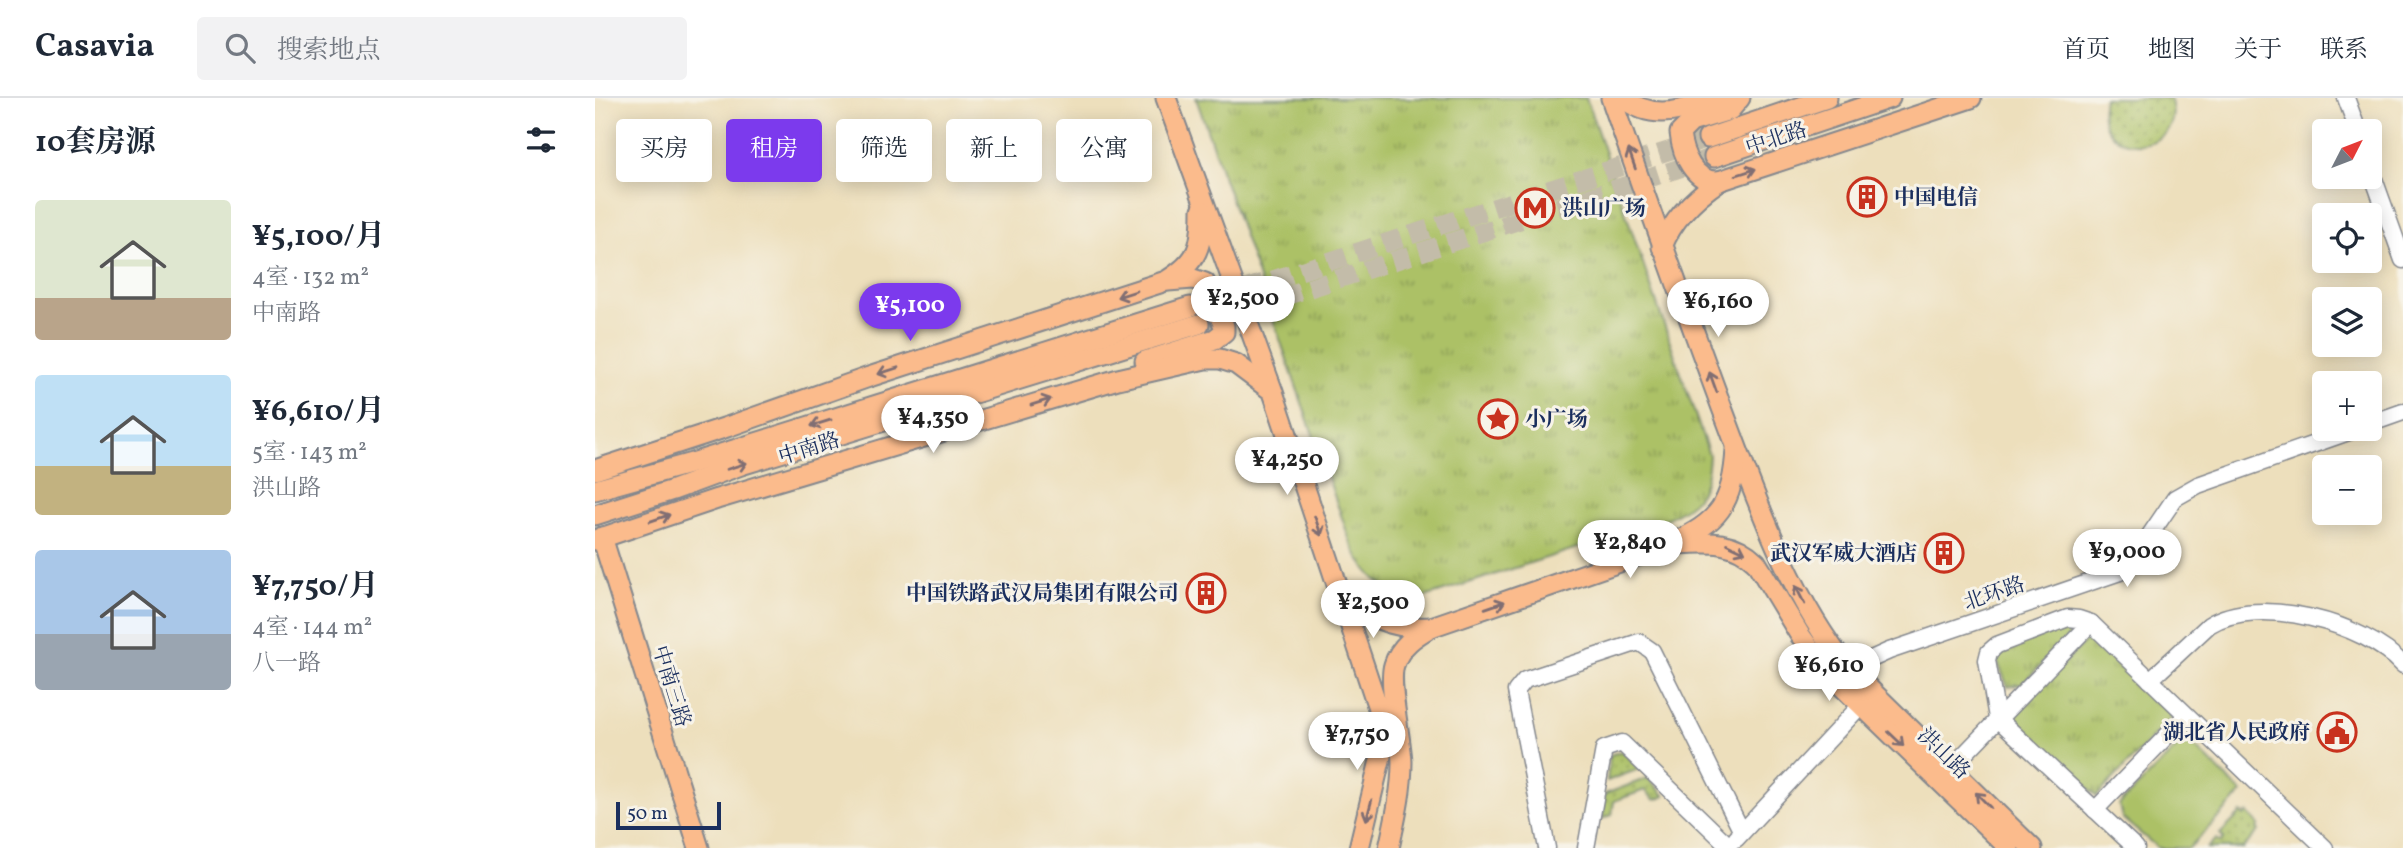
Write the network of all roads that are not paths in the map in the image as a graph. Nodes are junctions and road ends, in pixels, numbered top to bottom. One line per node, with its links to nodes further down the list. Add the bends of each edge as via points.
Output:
1 (1611, 98): 14 (main road, 洪山路, one-way to 1)
2 (1623, 98): 3 (main road, via 1644,110 1667,113)
3 (1720, 98)
4 (1740, 98): 11 (main road, via 1730,110 1691,122 1680,133 1697,174)
5 (1827, 98): 6 (main road, 中北路, via 1711,147)
6 (1890, 98)
7 (1971, 98): 11 (main road, 中北路, one-way to 7)
8 (2346, 98): 10 (street)
9 (1169, 103): 13 (main road)
10 (2354, 119)
11 (1719, 181): 14 (main road, 中北路, via 1682,212)
12 (2378, 189): 15 (street)
13 (1202, 195): 16 (main road, via 1200,246 1190,264); 18 (main road)
14 (1662, 247): 23 (main road, 洪山路, one-way to 14)
15 (2403, 260)
16 (1166, 281): 17 (main road, via 1205,283 1224,332 1215,339 1132,365); 22 (main road, one-way to 22)
17 (1118, 379): 18 (main road, 中南路, via 1220,359 1244,368); 28 (main road, 中南路, one-way to 17)
18 (1273, 392): 33 (main road, one-way to 33)
19 (2403, 412): 20 (street)
20 (2382, 419)
21 (2323, 441): 37 (street, 北环路, via 2198,485 2175,498 2120,572)
22 (681, 443): 24 (main road); 25 (main road)
23 (1736, 446): 31 (main road, via 1735,474 1724,504 1702,528); 37 (main road, 洪山路, one-way to 23, via 1808,611)
24 (595, 470)
25 (618, 482): 26 (main road, 中南路); 27 (main road, 中南路, one-way to 25, via 1195,315)
26 (595, 489)
27 (673, 490): 28 (main road); 29 (main road, 中南路)
28 (717, 499): 30 (main road, 中南路, one-way to 28)
29 (595, 515)
30 (599, 539): 47 (main road, 中南三路)
31 (1669, 545): 35 (main road, one-way to 31); 39 (main road, 洪山路, one-way to 39, via 1717,542 1748,555 1812,654)
32 (595, 556): 46 (main road, 中南三路)
33 (1340, 589): 35 (main road, via 1383,623); 48 (main road, one-way to 48, via 1382,720 1382,752)
34 (2091, 623): 38 (street); 41 (street); 41 (street, via 2067,618 1989,652)
35 (1431, 627): 49 (main road, via 1410,640 1398,655 1391,676 1401,784)
36 (2403, 665): 38 (street, via 2385,650 2337,626 2263,611 2232,615 2209,625)
37 (1849, 669): 42 (main road, 洪山路)
38 (2150, 680): 40 (street)
39 (1861, 705): 44 (street); 52 (main road, 洪山路, one-way to 52)
40 (2186, 716): 43 (street); 55 (street)
41 (1997, 718): 42 (street); 43 (street)
42 (1951, 768): 53 (main road, 洪山路, one-way to 42)
43 (2095, 810): 54 (street)
44 (1742, 832): 45 (street); 50 (street, via 1652,650 1639,642 1525,680 1516,691)
45 (1728, 847): 51 (street, via 1622,743 1604,749)
46 (685, 848)
47 (699, 848)
48 (1359, 848)
49 (1388, 848)
50 (1547, 848)
51 (1586, 848)
52 (2009, 848)
53 (2032, 848)
54 (2136, 848)
55 (2325, 848)

